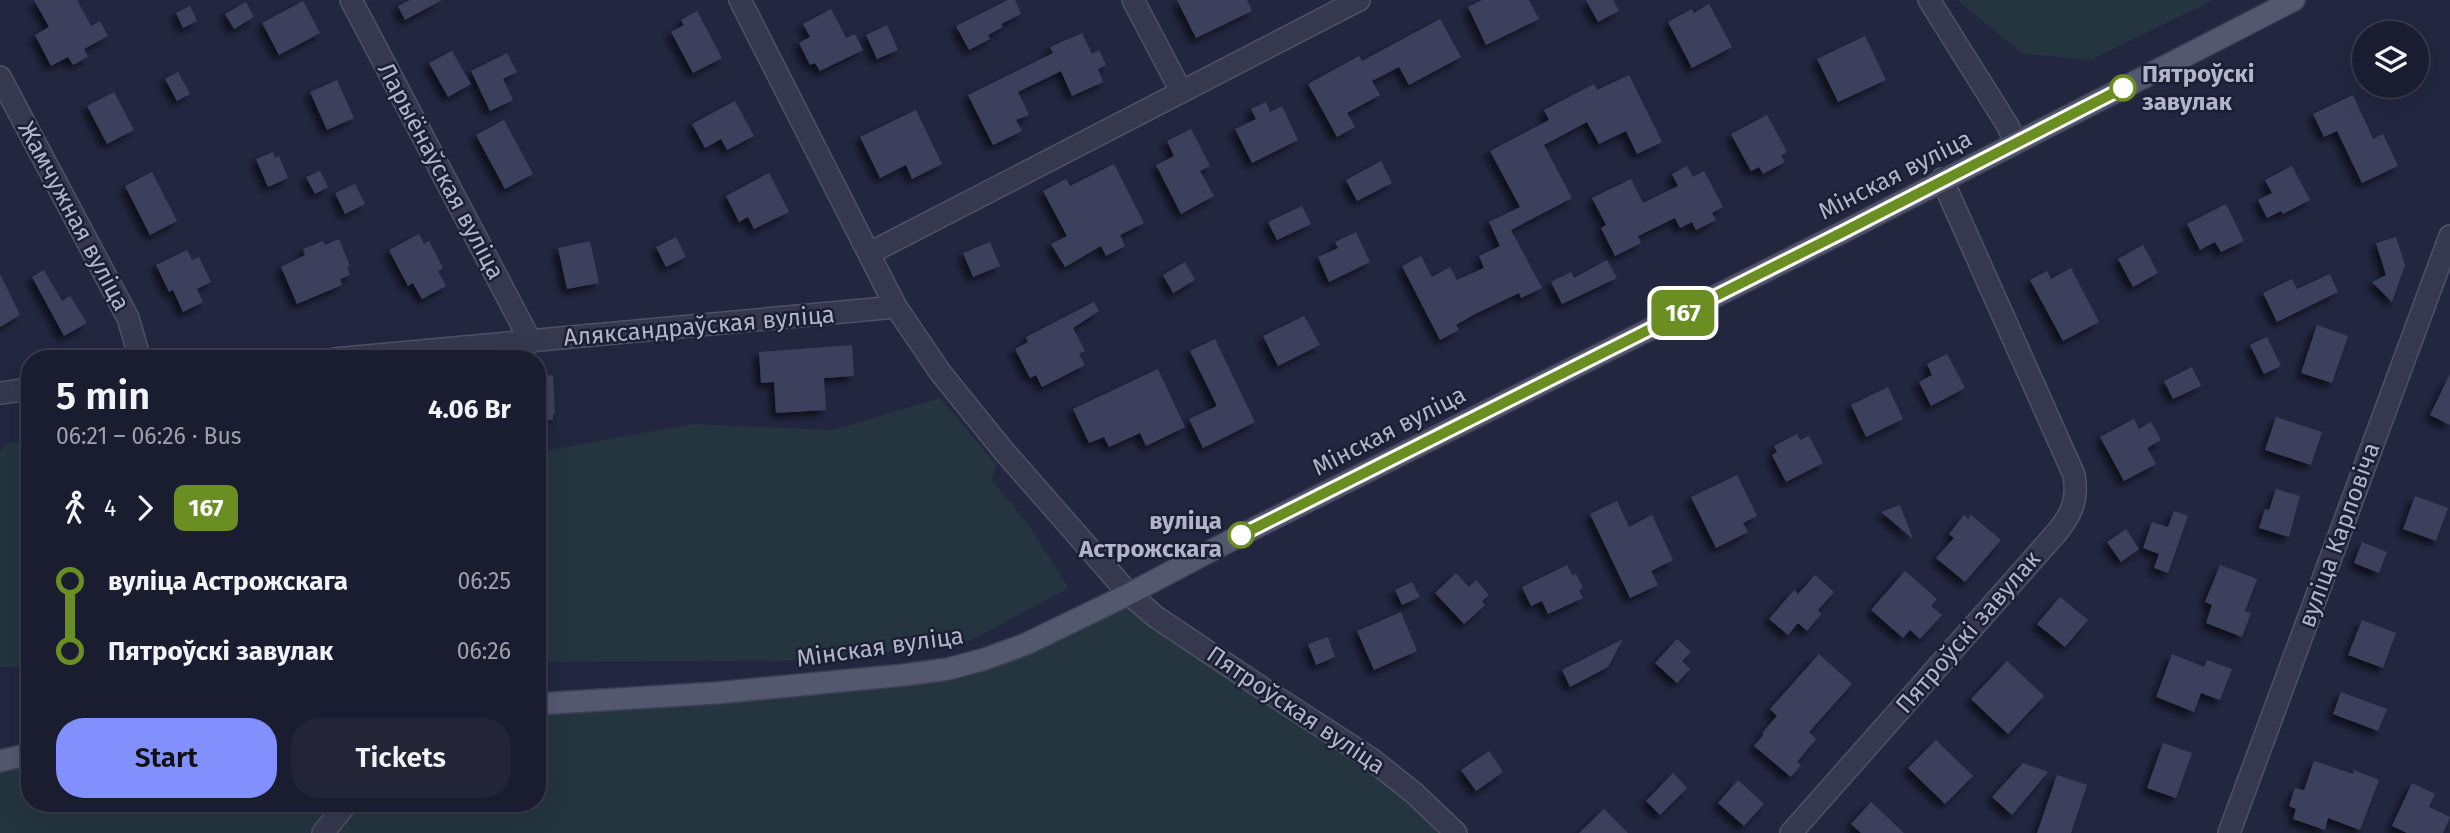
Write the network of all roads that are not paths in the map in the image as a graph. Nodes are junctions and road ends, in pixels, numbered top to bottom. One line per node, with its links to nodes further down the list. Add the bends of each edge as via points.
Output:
1 (351, 0): 14 (street, Ларыёнаўская вуліца)
2 (740, 0): 12 (street, Пятроўская вуліца)
3 (1133, 0): 8 (street)
4 (1359, 0): 8 (street)
5 (1929, 0): 9 (street)
6 (2294, 0): 9 (main road, Мінская вуліца)
7 (0, 77): 15 (street, Жамчужная вуліца, via 128,318)
8 (1181, 91): 12 (street)
9 (2015, 142): 10 (main road, Мінская вуліца)
10 (1942, 179): 19 (main road, Мінская вуліца); 26 (street, Пятроўскі завулак, via 2074,475 2075,504 2058,531)
11 (2450, 236): 27 (street, вуліца Карповіча)
12 (870, 253): 13 (street, Пятроўская вуліца)
13 (896, 307): 14 (street, Аляксандраўская вуліца); 19 (street, Пятроўская вуліца, via 955,392)
14 (531, 342): 16 (street, Аляксандраўская вуліца)
15 (137, 350)
16 (438, 350)
17 (21, 390): 18 (street)
18 (0, 393)
19 (1129, 594): 20 (main road, Мінская вуліца, via 1026,644 948,669 716,693); 25 (street, Пятроўская вуліца, via 1156,617 1370,758)
20 (546, 703)
21 (21, 756): 22 (main road)
22 (0, 761)
23 (340, 812): 24 (street)
24 (323, 833)
25 (1457, 833)
26 (1791, 833)
27 (2229, 833)

